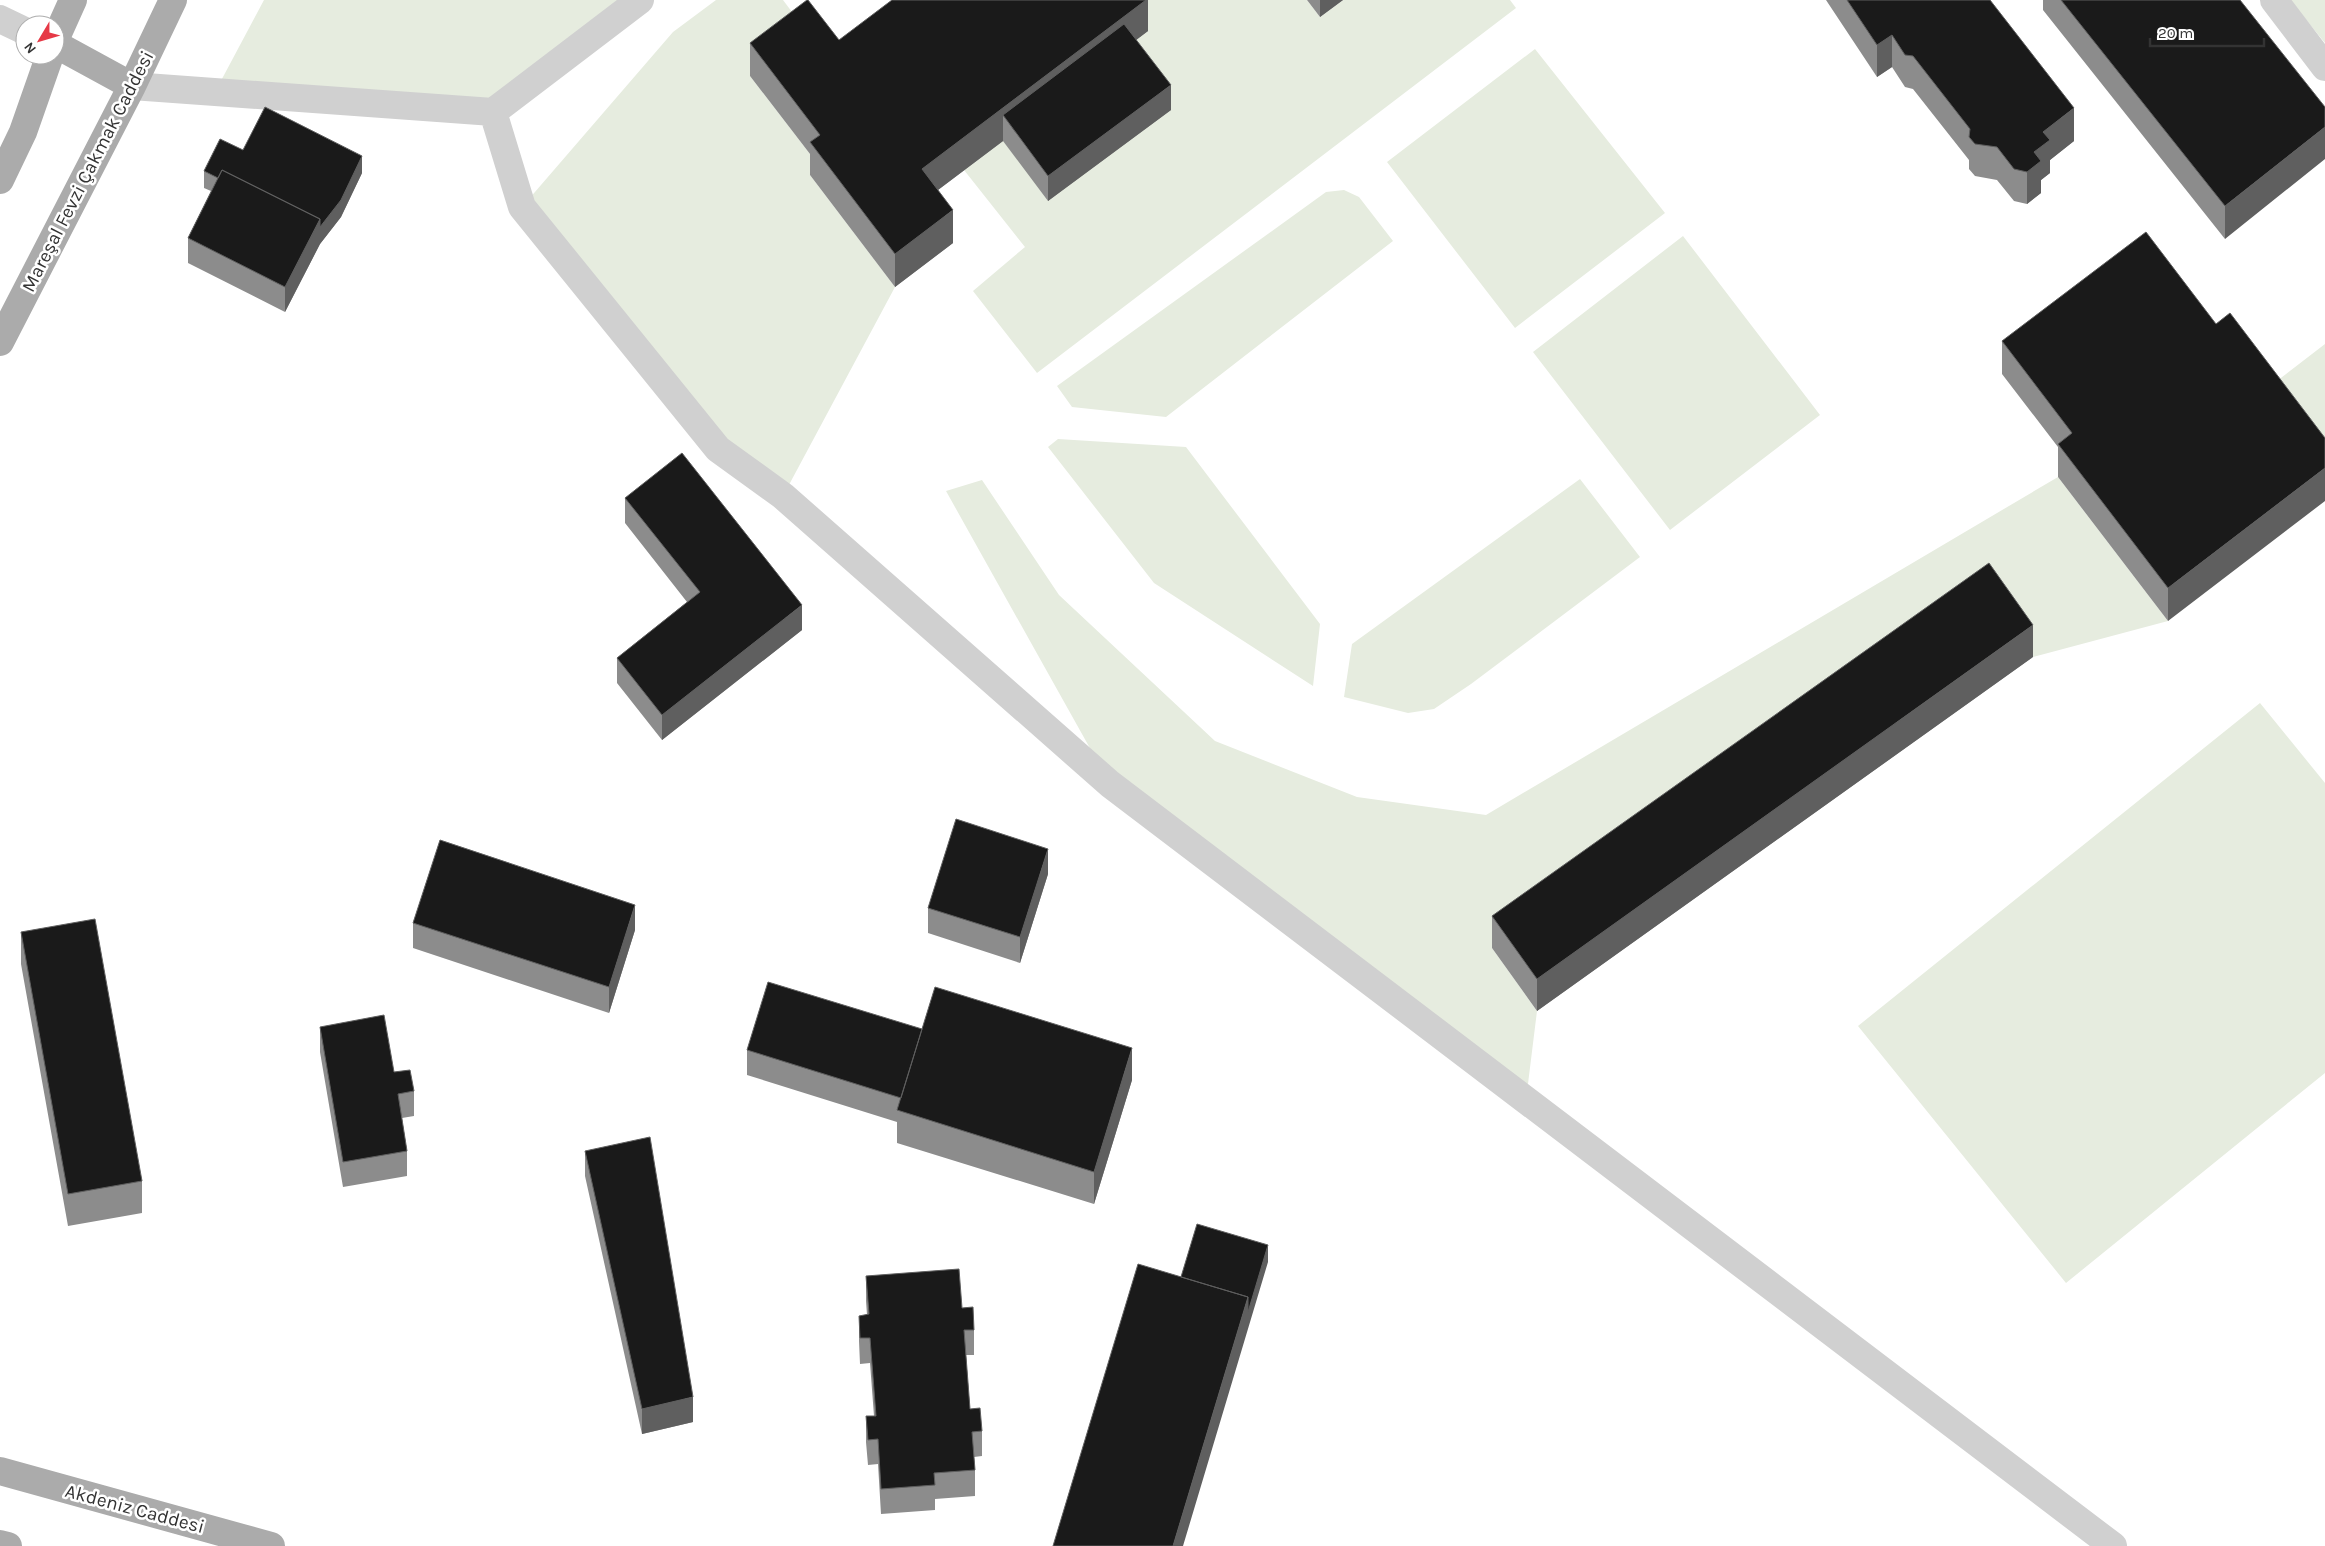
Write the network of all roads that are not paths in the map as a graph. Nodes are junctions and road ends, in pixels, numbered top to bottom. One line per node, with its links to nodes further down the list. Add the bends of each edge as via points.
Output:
1 (73, 0): 5 (main road)
2 (173, 0): 11 (main road, Mareşal Fevzi Çakmak Caddesi)
3 (640, 0): 12 (street)
4 (2274, 0): 10 (street)
5 (65, 18)
6 (0, 20): 7 (street)
7 (15, 27)
8 (65, 49): 11 (main road)
9 (46, 65): 13 (main road, via 23,132)
10 (2325, 67)
11 (132, 86): 12 (street); 14 (main road, Mareşal Fevzi Çakmak Caddesi)
12 (493, 112): 19 (street, via 522,207 718,449 782,496 1110,784)
13 (0, 180)
14 (0, 342)
15 (0, 1471): 18 (main road, Akdeniz Caddesi)
16 (0, 1544): 17 (main road)
17 (8, 1546)
18 (271, 1546)
19 (2112, 1546)

